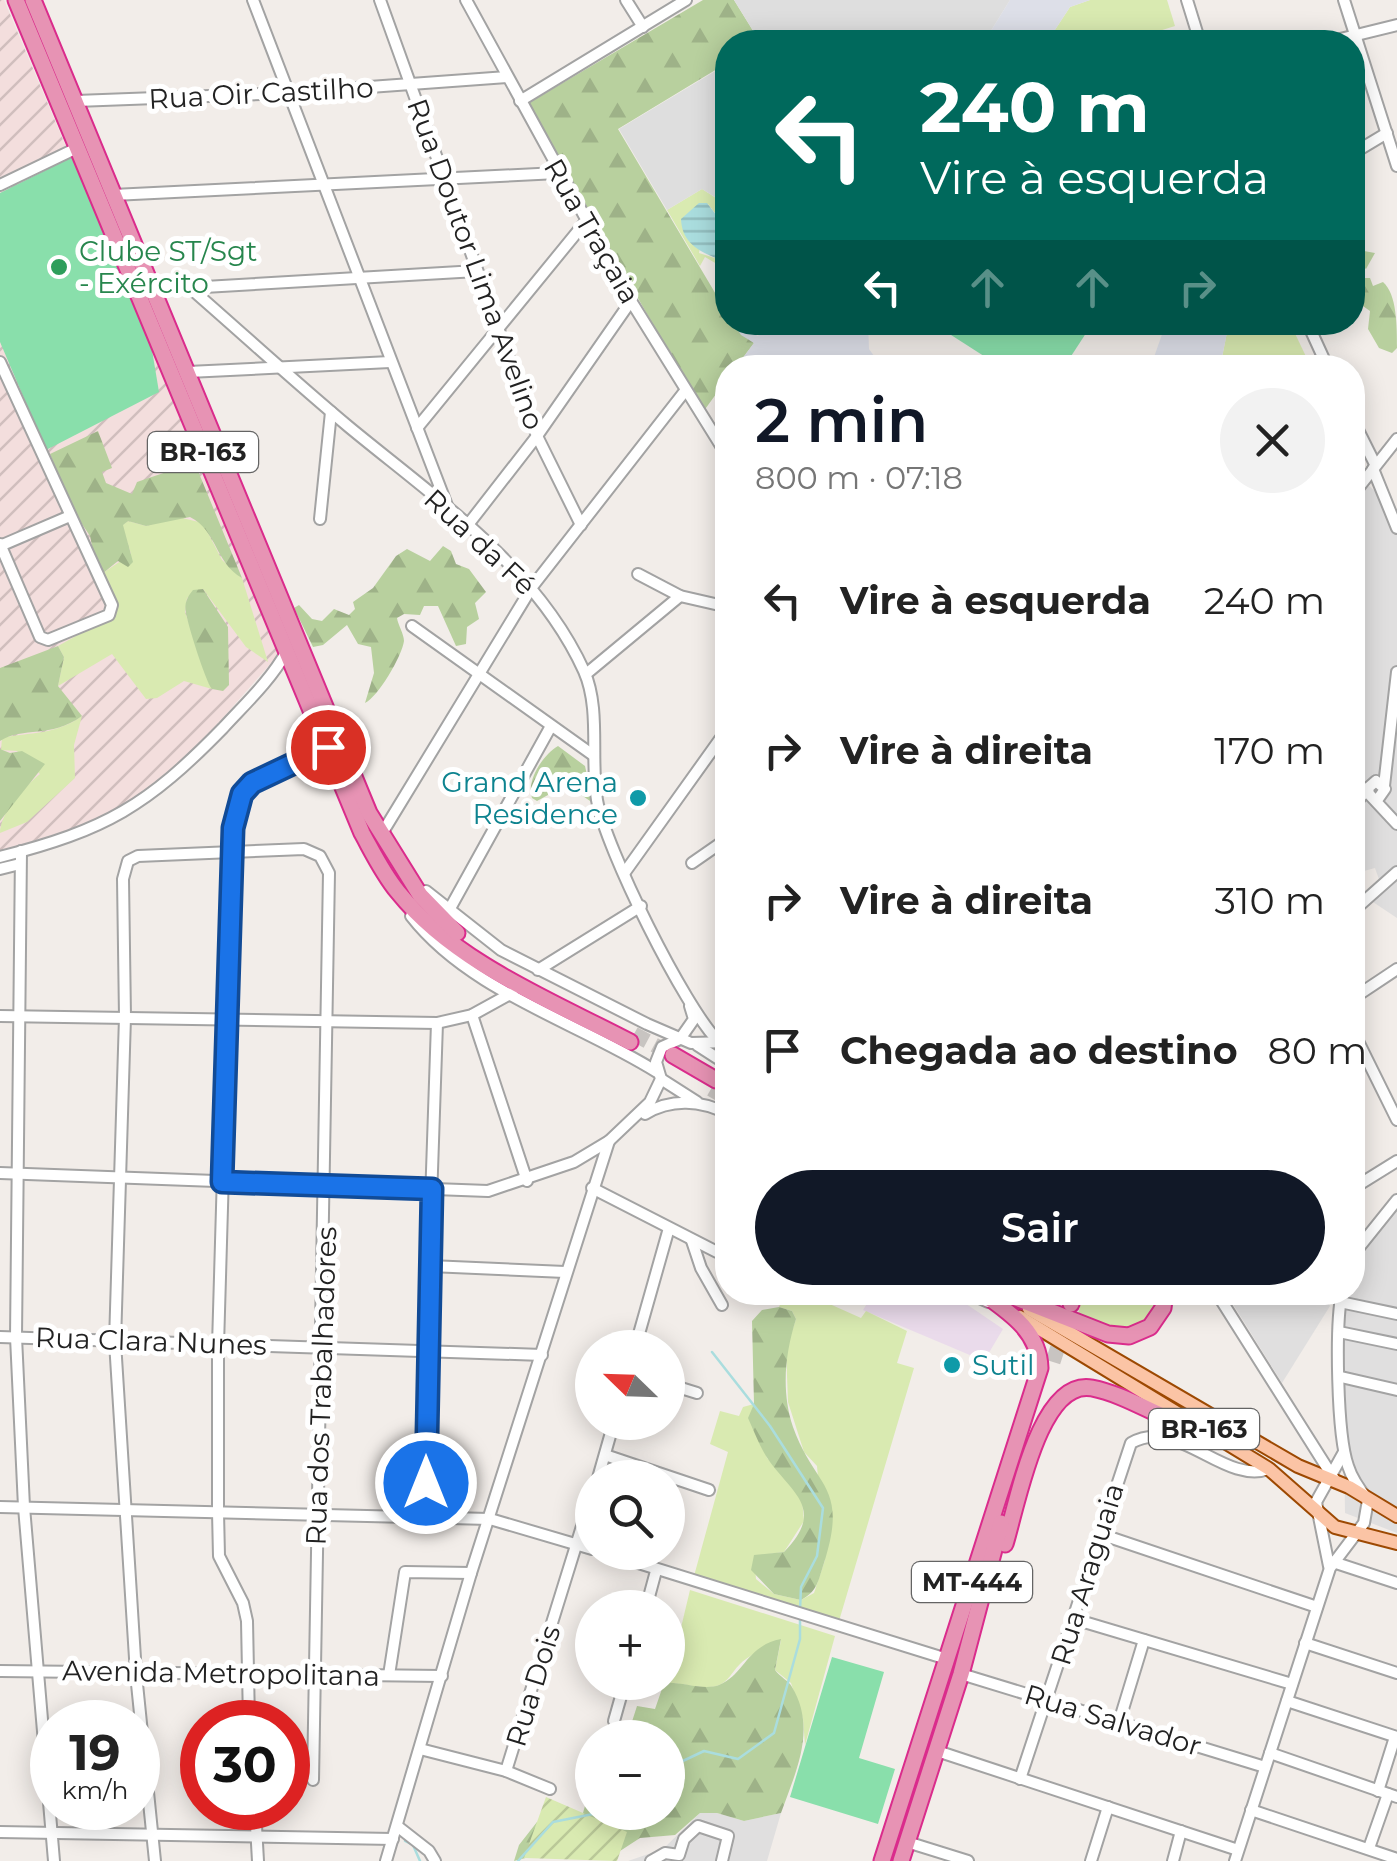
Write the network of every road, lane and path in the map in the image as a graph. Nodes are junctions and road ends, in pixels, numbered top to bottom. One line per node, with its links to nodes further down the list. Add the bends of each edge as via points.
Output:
1 (16, 0): 23 (highway, BR-163)
2 (33, 0): 19 (highway, BR-163)
3 (254, 0): 18 (street)
4 (380, 0): 17 (street, Rua Doutor Lima Avelino)
5 (626, 0): 11 (street)
6 (686, 0): 11 (street)
7 (1186, 0): 12 (street)
8 (1344, 0): 13 (street)
9 (468, 1): 16 (street, Rua Traçaia)
10 (1397, 24): 14 (street)
11 (643, 27): 20 (street)
12 (1196, 30)
13 (1353, 30)
14 (1365, 31)
15 (1365, 67): 21 (street)
16 (507, 77): 17 (street, Rua Oir Castilho); 20 (street, Rua Traçaia)
17 (411, 85): 18 (street, Rua Oir Castilho); 26 (street, Rua Doutor Lima Avelino)
18 (287, 93): 19 (street, Rua Oir Castilho); 28 (street)
19 (76, 101): 29 (highway, BR-163)
20 (520, 101): 25 (street, Rua Traçaia)
21 (1387, 133): 22 (street); 24 (street)
22 (1365, 146)
23 (77, 148): 27 (street); 62 (highway, BR-163)
24 (1397, 166)
25 (558, 173): 26 (street); 30 (street, Rua Traçaia)
26 (446, 179): 28 (street); 31 (street, Rua Doutor Lima Avelino)
27 (0, 184)
28 (324, 186): 29 (street); 32 (street)
29 (113, 195): 34 (highway, BR-163)
30 (587, 220): 35 (street, Rua Traçaia); 36 (street)
31 (477, 271): 32 (street); 36 (street, Rua Doutor Lima Avelino)
32 (357, 276): 33 (street); 37 (street)
33 (189, 287): 34 (street); 39 (street, Rua da Fé)
34 (153, 290): 40 (highway, BR-163)
35 (631, 301): 41 (street, Rua Traçaia); 44 (street)
36 (500, 330): 43 (street); 44 (street, Rua Doutor Lima Avelino)
37 (390, 362): 39 (street); 43 (street)
38 (1, 366): 51 (street)
39 (279, 366): 40 (street); 42 (street, Rua da Fé)
40 (188, 372): 76 (highway, BR-163)
41 (685, 390): 45 (street, Rua Traçaia); 53 (street)
42 (331, 412): 50 (street, Rua da Fé); 52 (street)
43 (418, 428): 50 (street)
44 (537, 436): 53 (street, Rua Doutor Lima Avelino); 54 (street)
45 (715, 437)
46 (1397, 440): 48 (street)
47 (1365, 447): 48 (street)
48 (1374, 467): 49 (street); 55 (street)
49 (1365, 479)
50 (449, 510): 54 (street, Rua da Fé)
51 (70, 516): 56 (street); 56 (street, via 112,605 109,615 48,640 40,637)
52 (320, 519)
53 (581, 525): 58 (street)
54 (467, 526): 58 (street, Rua da Fé)
55 (1397, 528)
56 (0, 545)
57 (638, 574): 59 (street)
58 (532, 587): 65 (street, Rua da Fé); 67 (street)
59 (680, 596): 60 (street); 65 (street)
60 (715, 604)
61 (412, 626): 67 (street)
62 (288, 650): 63 (highway, BR-163); 66 (street)
63 (294, 666): 66 (street); 70 (highway, BR-163)
64 (1397, 672): 71 (street)
65 (586, 674): 72 (street, Rua da Fé)
66 (272, 676): 80 (street, via 148,799 98,828)
67 (478, 676): 68 (street); 76 (street)
68 (551, 726): 72 (street); 88 (street)
69 (715, 746): 83 (street)
70 (328, 747): 78 (street, via 242,794); 85 (highway, BR-163, via 362,833)
71 (1391, 748): 73 (street)
72 (593, 755): 83 (street, Rua da Fé, via 597,801)
73 (1377, 791): 74 (street); 75 (street)
74 (1365, 799)
75 (1397, 824)
76 (381, 835): 85 (highway, BR-163)
77 (715, 847): 81 (street)
78 (235, 850): 99 (street, via 128,861); 100 (street); 101 (street, Rua dos Trabalhadores, via 304,849 320,856 329,872)
79 (0, 857): 80 (street)
80 (20, 858): 82 (street); 98 (street)
81 (692, 864)
82 (0, 869)
83 (625, 872): 87 (street, Rua da Fé)
84 (1397, 872): 86 (street)
85 (407, 890): 88 (street); 91 (street, via 430,937); 104 (highway, BR-163, via 484,953)
86 (1365, 900)
87 (642, 906): 89 (street); 92 (street, Rua da Fé)
88 (448, 912): 89 (street)
89 (538, 970): 105 (street)
90 (1397, 970): 93 (street)
91 (499, 985): 94 (street); 95 (street)
92 (685, 991): 103 (street, Rua da Fé); 105 (street, via 694,1020)
93 (1365, 991)
94 (512, 993): 95 (street); 109 (street)
95 (497, 1000): 96 (street)
96 (472, 1014): 102 (street); 120 (street)
97 (0, 1016): 98 (street)
98 (18, 1016): 99 (street); 118 (street)
99 (124, 1017): 100 (street); 119 (street)
100 (228, 1018): 101 (street); 122 (street)
101 (325, 1020): 102 (street); 123 (street, Rua dos Trabalhadores)
102 (438, 1024): 125 (street)
103 (715, 1030)
104 (632, 1038)
105 (686, 1041): 106 (street); 108 (street); 109 (street, via 662,1047)
106 (715, 1042)
107 (1365, 1057): 113 (street)
108 (715, 1058)
109 (665, 1068): 110 (highway); 110 (street); 114 (street, via 650,1102)
110 (709, 1094): 111 (street); 112 (street); 114 (street, via 654,1109)
111 (715, 1097)
112 (715, 1100)
113 (1397, 1120)
114 (627, 1126): 115 (street)
115 (609, 1141): 120 (street); 124 (street)
116 (1397, 1161): 121 (street)
117 (0, 1173): 118 (street)
118 (14, 1174): 119 (street); 146 (street)
119 (117, 1178): 122 (street); 147 (street)
120 (526, 1181): 125 (street, via 488,1191)
121 (1365, 1181)
122 (222, 1182): 123 (street); 150 (street)
123 (326, 1185): 125 (street); 149 (street, Rua dos Trabalhadores)
124 (592, 1188): 127 (street); 132 (street)
125 (432, 1189): 131 (street)
126 (1397, 1200): 129 (street)
127 (669, 1228): 128 (street); 143 (street)
128 (692, 1240): 130 (street); 133 (street)
129 (1365, 1240)
130 (715, 1251)
131 (430, 1266): 132 (street); 151 (street)
132 (565, 1272): 152 (street)
133 (715, 1293)
134 (1365, 1304): 142 (street)
135 (1009, 1305): 193 (highway, MT-444, via 1037,1346 1040,1368)
136 (1014, 1305): 158 (main road, BR-163)
137 (1016, 1305): 166 (main road, BR-163)
138 (1023, 1305): 139 (highway, via 1129,1336 1150,1327)
139 (1163, 1305)
140 (1224, 1305): 166 (street)
141 (1341, 1305): 144 (street)
142 (1397, 1314)
143 (640, 1330)
144 (1339, 1332): 148 (street); 154 (street)
145 (0, 1337): 146 (street, Rua Clara Nunes)
146 (16, 1337): 147 (street, Rua Clara Nunes); 170 (street)
147 (115, 1342): 150 (street, Rua Clara Nunes); 171 (street)
148 (1397, 1344)
149 (324, 1345): 150 (street, Rua Clara Nunes); 151 (street, Rua Clara Nunes); 174 (street, Rua dos Trabalhadores)
150 (218, 1346): 172 (street)
151 (426, 1348): 152 (street, Rua Clara Nunes); 175 (street)
152 (542, 1356): 177 (street)
153 (1053, 1362): 192 (highway)
154 (1341, 1377): 156 (street); 162 (street)
155 (685, 1390): 157 (street)
156 (1397, 1390)
157 (697, 1394)
158 (1207, 1431): 160 (main road, BR-163); 192 (highway, MT-444, via 1092,1388 1058,1399 1041,1428)
159 (609, 1440): 163 (street)
160 (1222, 1442): 161 (street); 165 (main road, BR-163)
161 (1204, 1451): 165 (street, Rua Araguaia, via 1246,1472); 179 (street, Rua Araguaia, via 1142,1436 1131,1443)
162 (1344, 1452): 166 (street); 168 (street)
163 (604, 1455): 164 (street); 167 (street)
164 (603, 1460)
165 (1269, 1469): 173 (main road, BR-163)
166 (1332, 1479): 168 (main road, BR-163); 173 (street)
167 (709, 1490)
168 (1368, 1500): 176 (main road, BR-163); 178 (street)
169 (0, 1507): 170 (street)
170 (24, 1507): 171 (street); 194 (street)
171 (129, 1511): 172 (street); 198 (street)
172 (218, 1512): 174 (street); 199 (street, via 219,1556 246,1621)
173 (1315, 1512): 178 (main road, BR-163); 183 (street)
174 (317, 1513): 175 (street); 196 (street, Rua dos Trabalhadores)
175 (426, 1516): 177 (street)
176 (1397, 1516)
177 (490, 1520): 180 (street); 185 (street)
178 (1357, 1534): 181 (main road, BR-163); 183 (street)
179 (1104, 1535): 188 (street); 189 (street, Rua Araguaia)
180 (575, 1543)
181 (1397, 1544)
182 (575, 1550): 213 (street, Rua Dois)
183 (1331, 1564): 186 (street); 188 (street)
184 (656, 1570): 187 (street); 193 (street)
185 (471, 1572): 201 (street, via 405,1572); 202 (street)
186 (1397, 1583)
187 (651, 1590)
188 (1317, 1607): 191 (street)
189 (1074, 1619): 190 (street); 205 (street, Rua Araguaia)
190 (1144, 1640): 203 (street); 207 (street)
191 (1306, 1643): 197 (street); 203 (street)
192 (965, 1656): 200 (highway, MT-444)
193 (947, 1660): 240 (highway, MT-444)
194 (40, 1670): 195 (street, Avenida Metropolitana); 198 (street, Avenida Metropolitana); 224 (street)
195 (0, 1671)
196 (314, 1672): 199 (street, Avenida Metropolitana); 201 (street, Avenida Metropolitana); 215 (street, Rua dos Trabalhadores)
197 (1397, 1673)
198 (136, 1674): 199 (street, Avenida Metropolitana); 225 (street)
199 (245, 1674): 204 (street)
200 (960, 1674): 205 (street, Rua Salvador); 210 (highway, MT-444)
201 (389, 1675): 202 (street, Avenida Metropolitana)
202 (442, 1676): 209 (street)
203 (1292, 1684): 206 (street)
204 (247, 1700)
205 (1047, 1700): 207 (street, Rua Salvador); 214 (street, Rua Araguaia)
206 (1287, 1700): 208 (street); 211 (street)
207 (1119, 1722): 212 (street, Rua Salvador)
208 (1396, 1737): 217 (street)
209 (420, 1749): 213 (street, Rua Dois); 220 (street)
210 (937, 1752): 214 (street); 227 (highway, MT-444)
211 (1270, 1752): 212 (street); 217 (street)
212 (1265, 1767): 219 (street)
213 (506, 1772): 216 (street, Rua Dois)
214 (1020, 1779): 218 (street)
215 (312, 1780)
216 (550, 1789)
217 (1388, 1794): 229 (street)
218 (1108, 1807): 222 (street); 243 (street)
219 (1251, 1810): 229 (street); 230 (street)
220 (397, 1826): 228 (street); 237 (street)
221 (257, 1830): 226 (street)
222 (1181, 1831): 230 (street); 244 (street)
223 (0, 1832): 224 (street)
224 (53, 1833): 225 (street); 232 (street)
225 (153, 1834): 226 (street); 233 (street)
226 (257, 1836): 228 (street); 234 (street)
227 (907, 1842): 241 (highway, MT-444); 242 (street)
228 (391, 1844): 235 (street); 236 (street)
229 (1364, 1847): 231 (street); 245 (street)
230 (1237, 1855)
231 (1397, 1858)
232 (54, 1861)
233 (155, 1861)
234 (258, 1861)
235 (386, 1861)
236 (396, 1861)
237 (434, 1861)
238 (651, 1861): 239 (street, via 679,1854 698,1826 730,1830)
239 (722, 1861)
240 (882, 1861)
241 (901, 1861)
242 (968, 1861)
243 (1091, 1861)
244 (1173, 1861)
245 (1354, 1861)

